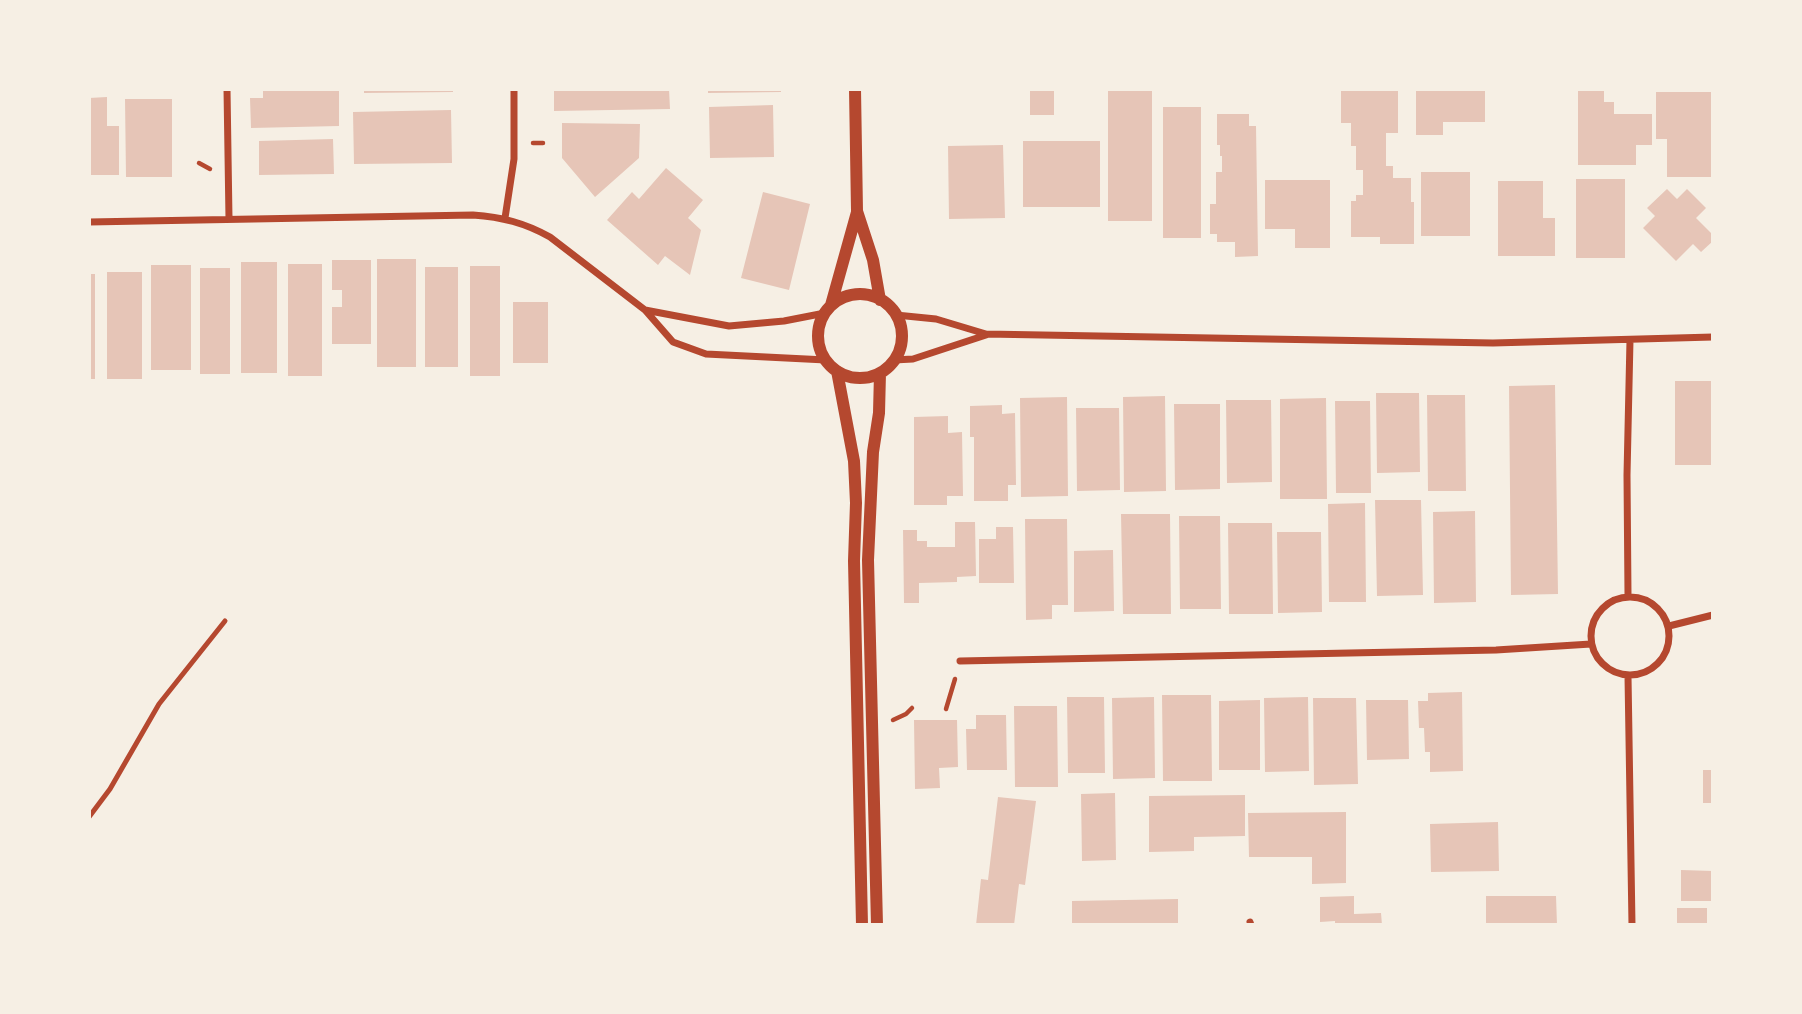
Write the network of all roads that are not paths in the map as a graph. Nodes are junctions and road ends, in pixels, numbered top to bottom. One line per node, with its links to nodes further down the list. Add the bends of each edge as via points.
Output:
1 (227, 89): 6 (street)
2 (514, 89): 5 (street, via 514,159)
3 (855, 89): 4 (street)
4 (857, 211): 8 (street); 9 (street)
5 (505, 218): 6 (street); 10 (street, via 550,237)
6 (229, 219): 7 (street)
7 (89, 222)
8 (880, 300): 9 (street, via 855,295); 11 (street)
9 (828, 309): 10 (street, via 784,321 729,326); 15 (street, via 818,337)
10 (645, 310): 15 (street, via 673,342 706,354)
11 (896, 315): 12 (street, via 936,319); 16 (street, via 902,338)
12 (986, 334): 14 (street, via 1493,343); 16 (street, via 913,359)
13 (1713, 337): 14 (street)
14 (1630, 340): 19 (street)
15 (825, 360): 17 (street)
16 (894, 360): 18 (street)
17 (837, 371): 18 (street, via 858,378); 27 (street, via 854,461 856,503)
18 (880, 373): 28 (street, via 868,561)
19 (1628, 595): 22 (street, via 1654,603); 23 (street, via 1607,603 1593,621)
20 (1713, 615): 22 (street)
21 (225, 621): 26 (lane, via 159,704)
22 (1669, 626): 25 (street, via 1668,651 1651,670)
23 (1591, 644): 24 (street); 25 (street, via 1604,667)
24 (960, 661)
25 (1628, 676): 29 (street)
26 (89, 817)
27 (862, 925)
28 (877, 925)
29 (1632, 925)

